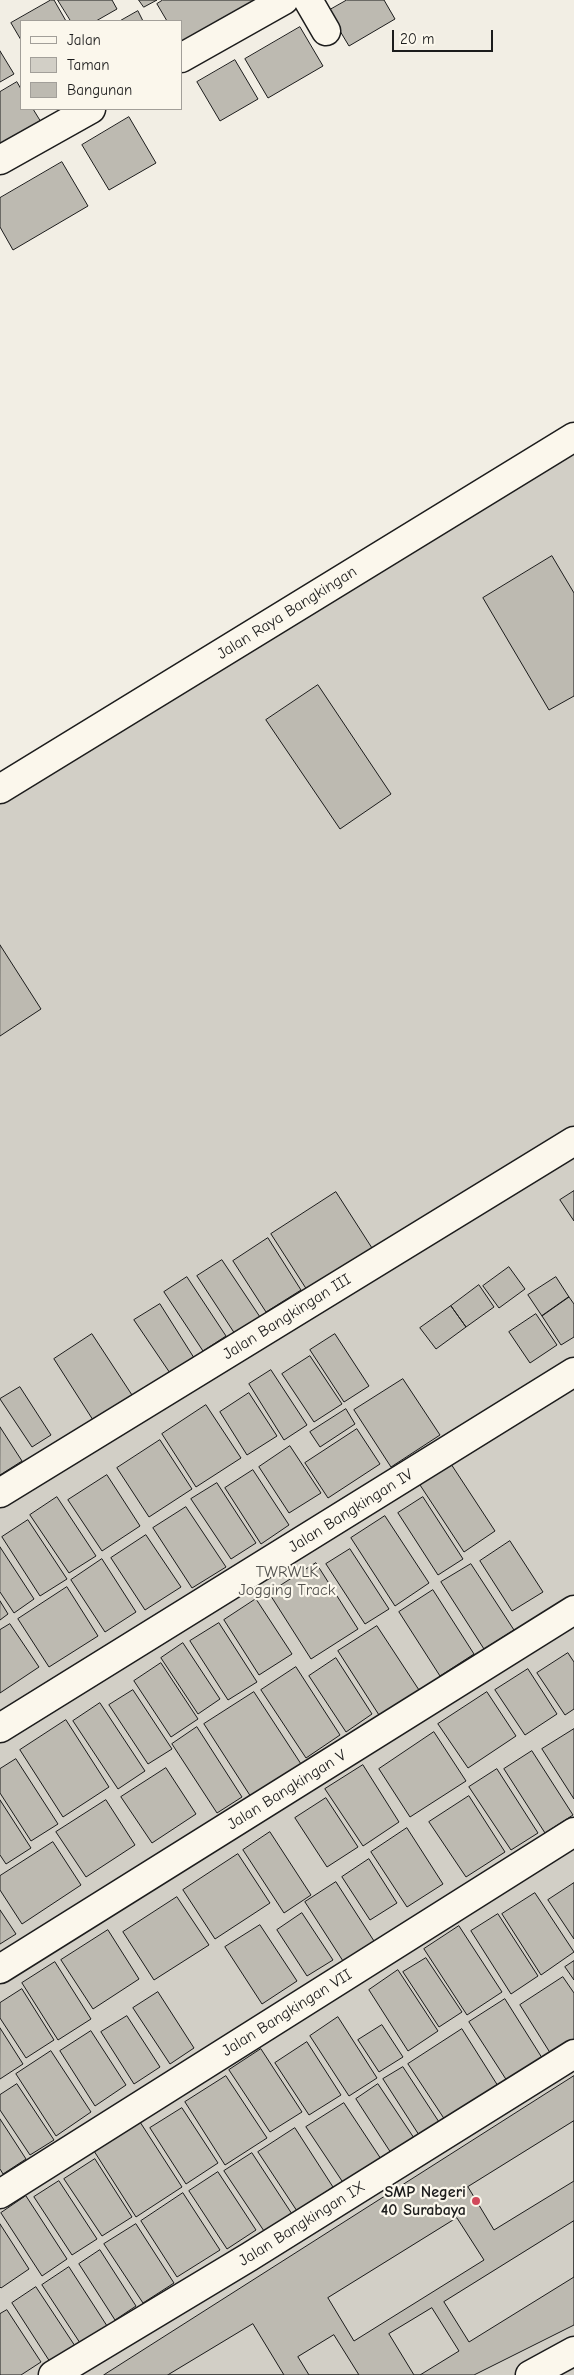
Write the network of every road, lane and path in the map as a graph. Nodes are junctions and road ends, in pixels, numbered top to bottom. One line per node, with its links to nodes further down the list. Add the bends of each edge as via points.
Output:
1 (284, 0): 4 (street)
2 (308, 0): 3 (street)
3 (326, 31)
4 (182, 57)
5 (89, 110): 6 (street)
6 (0, 160)
7 (574, 437): 8 (street, Jalan Raya Bangkingan)
8 (0, 789)
9 (574, 1141): 11 (street, Jalan Bangkingan III)
10 (574, 1372): 13 (street, Jalan Bangkingan IV)
11 (0, 1493)
12 (574, 1610): 15 (street, Jalan Bangkingan V)
13 (0, 1728)
14 (574, 1832): 17 (street, Jalan Bangkingan VII)
15 (0, 1969)
16 (574, 2054): 19 (street, Jalan Bangkingan IX, via 258,2252)
17 (0, 2194)
18 (574, 2351): 20 (street)
19 (53, 2375)
20 (530, 2375)

